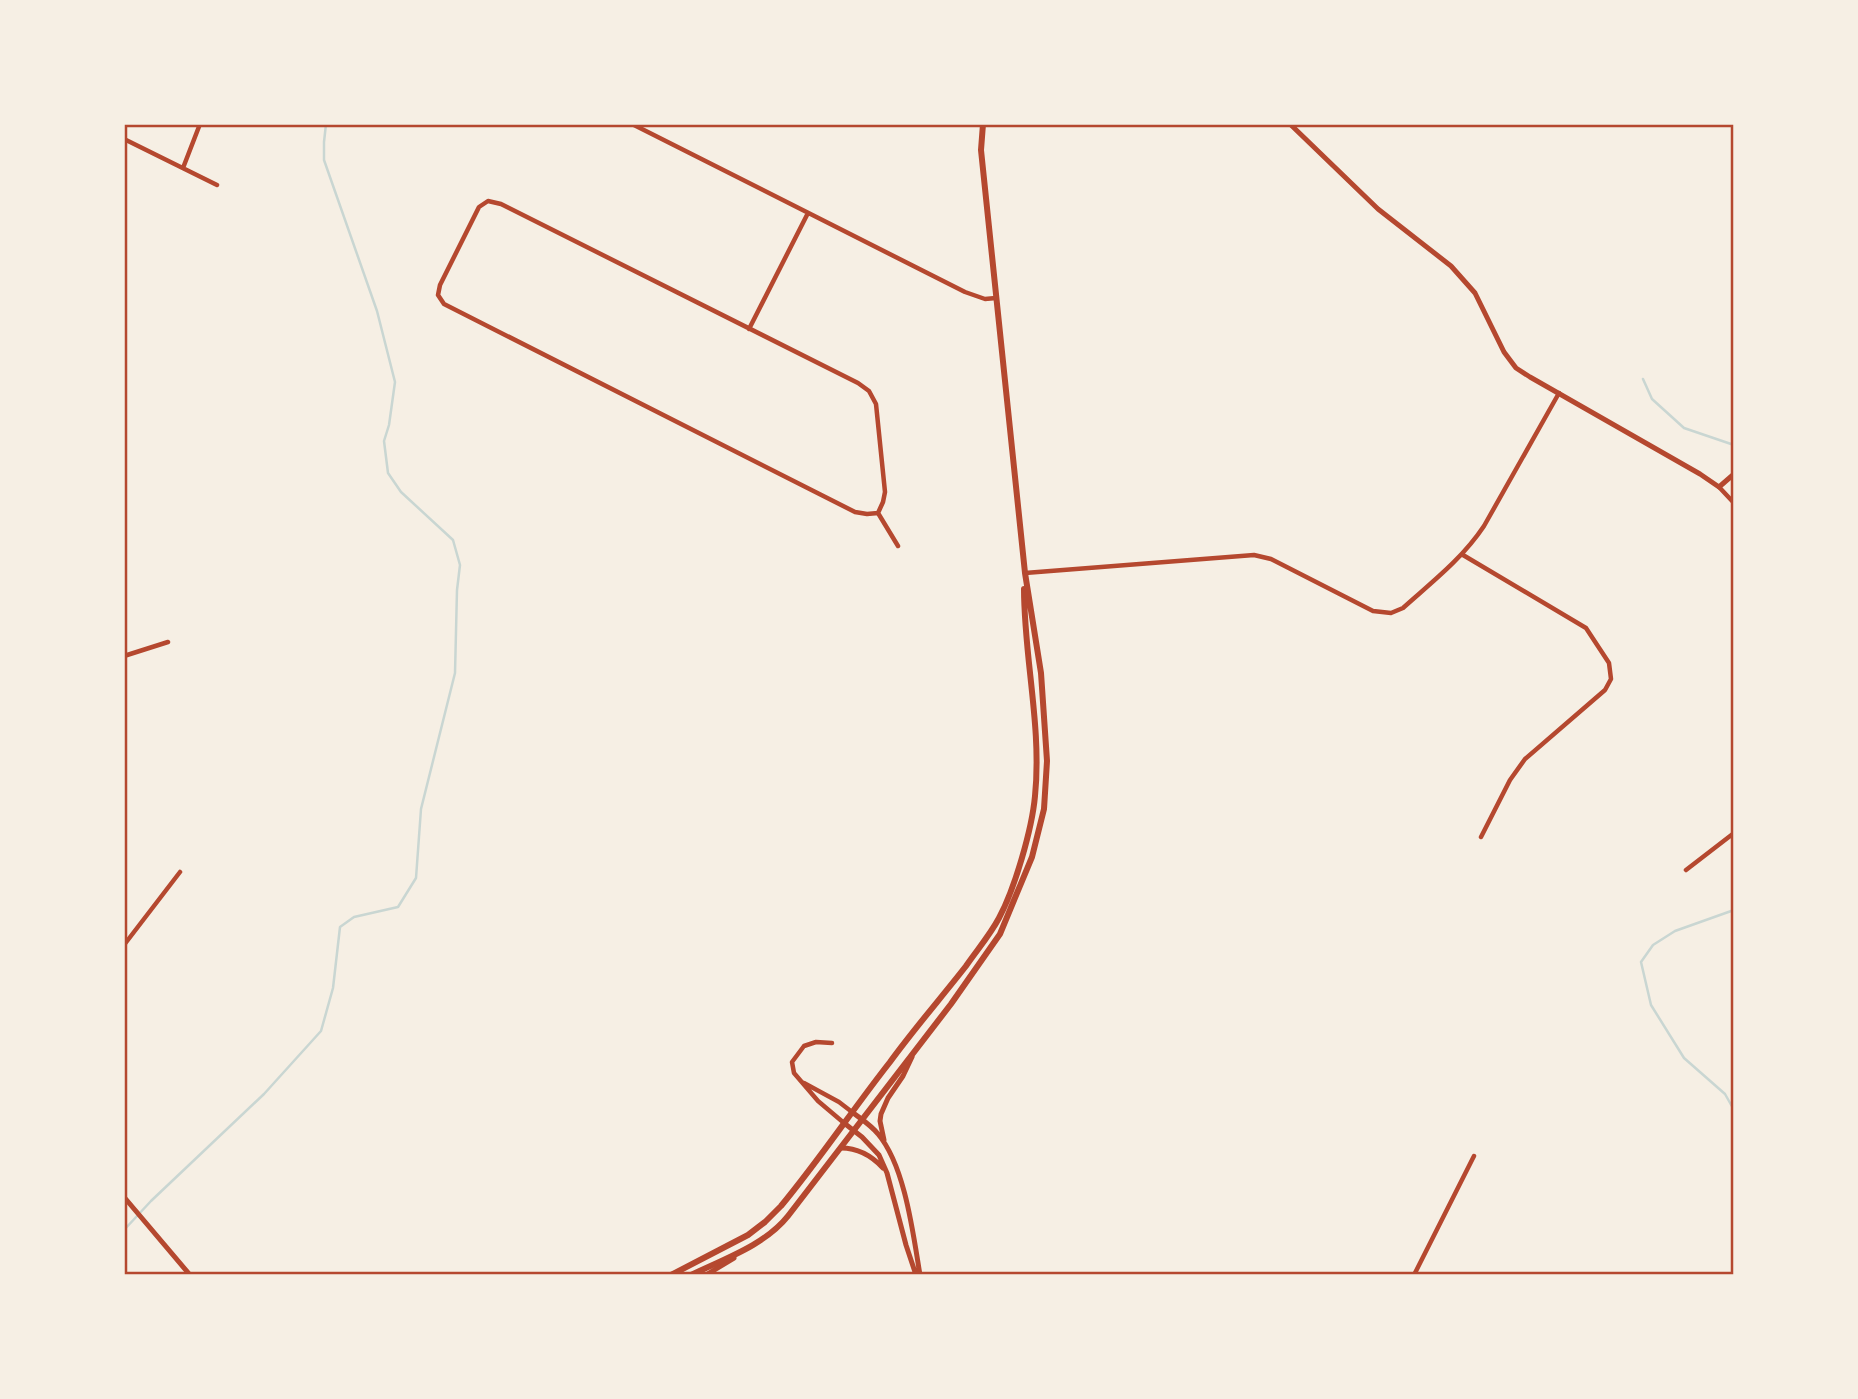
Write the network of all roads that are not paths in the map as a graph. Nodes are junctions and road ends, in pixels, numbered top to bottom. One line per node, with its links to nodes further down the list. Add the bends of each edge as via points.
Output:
1 (200, 124): 6 (street)
2 (632, 124): 8 (street)
3 (983, 124): 9 (main road, via 981,150)
4 (1290, 124): 11 (street, via 1378,209 1451,265 1475,293 1516,368)
5 (124, 139): 6 (street)
6 (183, 168): 7 (street)
7 (217, 185)
8 (808, 214): 9 (street, via 965,292); 10 (street)
9 (996, 298): 18 (main road)
10 (749, 329): 15 (street, via 869,391 876,404 885,492); 15 (street, via 488,201 479,207 438,295 444,304 855,512)
11 (1559, 393): 13 (street); 17 (street)
12 (1734, 474): 13 (street)
13 (1720, 487): 14 (street)
14 (1734, 503)
15 (878, 513): 16 (street)
16 (898, 546)
17 (1463, 555): 18 (street, via 1403,608 1391,613 1373,611 1254,555); 22 (street, via 1586,628 1609,663 1611,679 1605,690 1525,759)
18 (1025, 573): 27 (main road, via 1046,734 1046,793 1039,837 1000,934); 29 (main road, via 1035,797 1010,894 979,948)
19 (168, 642): 20 (street)
20 (124, 656)
21 (1734, 833): 23 (street)
22 (1481, 837)
23 (1686, 870)
24 (180, 872): 25 (street)
25 (124, 946)
26 (832, 1043): 28 (street, via 804,1045 792,1062)
27 (917, 1048): 30 (main road); 33 (street, via 881,1114)
28 (800, 1081): 29 (street); 31 (street)
29 (852, 1112): 30 (street); 31 (main road)
30 (862, 1120): 32 (main road); 33 (street)
31 (845, 1123): 32 (street); 40 (main road, via 765,1222)
32 (854, 1131): 34 (main road); 36 (street, via 880,1155)
33 (884, 1142): 43 (street, via 900,1178)
34 (841, 1148): 36 (street, via 863,1152); 38 (main road, via 780,1227)
35 (1474, 1156): 44 (street)
36 (887, 1173): 43 (street)
37 (124, 1197): 39 (street)
38 (760, 1241): 41 (main road); 42 (street)
39 (190, 1275)
40 (671, 1275)
41 (691, 1275)
42 (706, 1275)
43 (918, 1275)
44 (1414, 1275)

